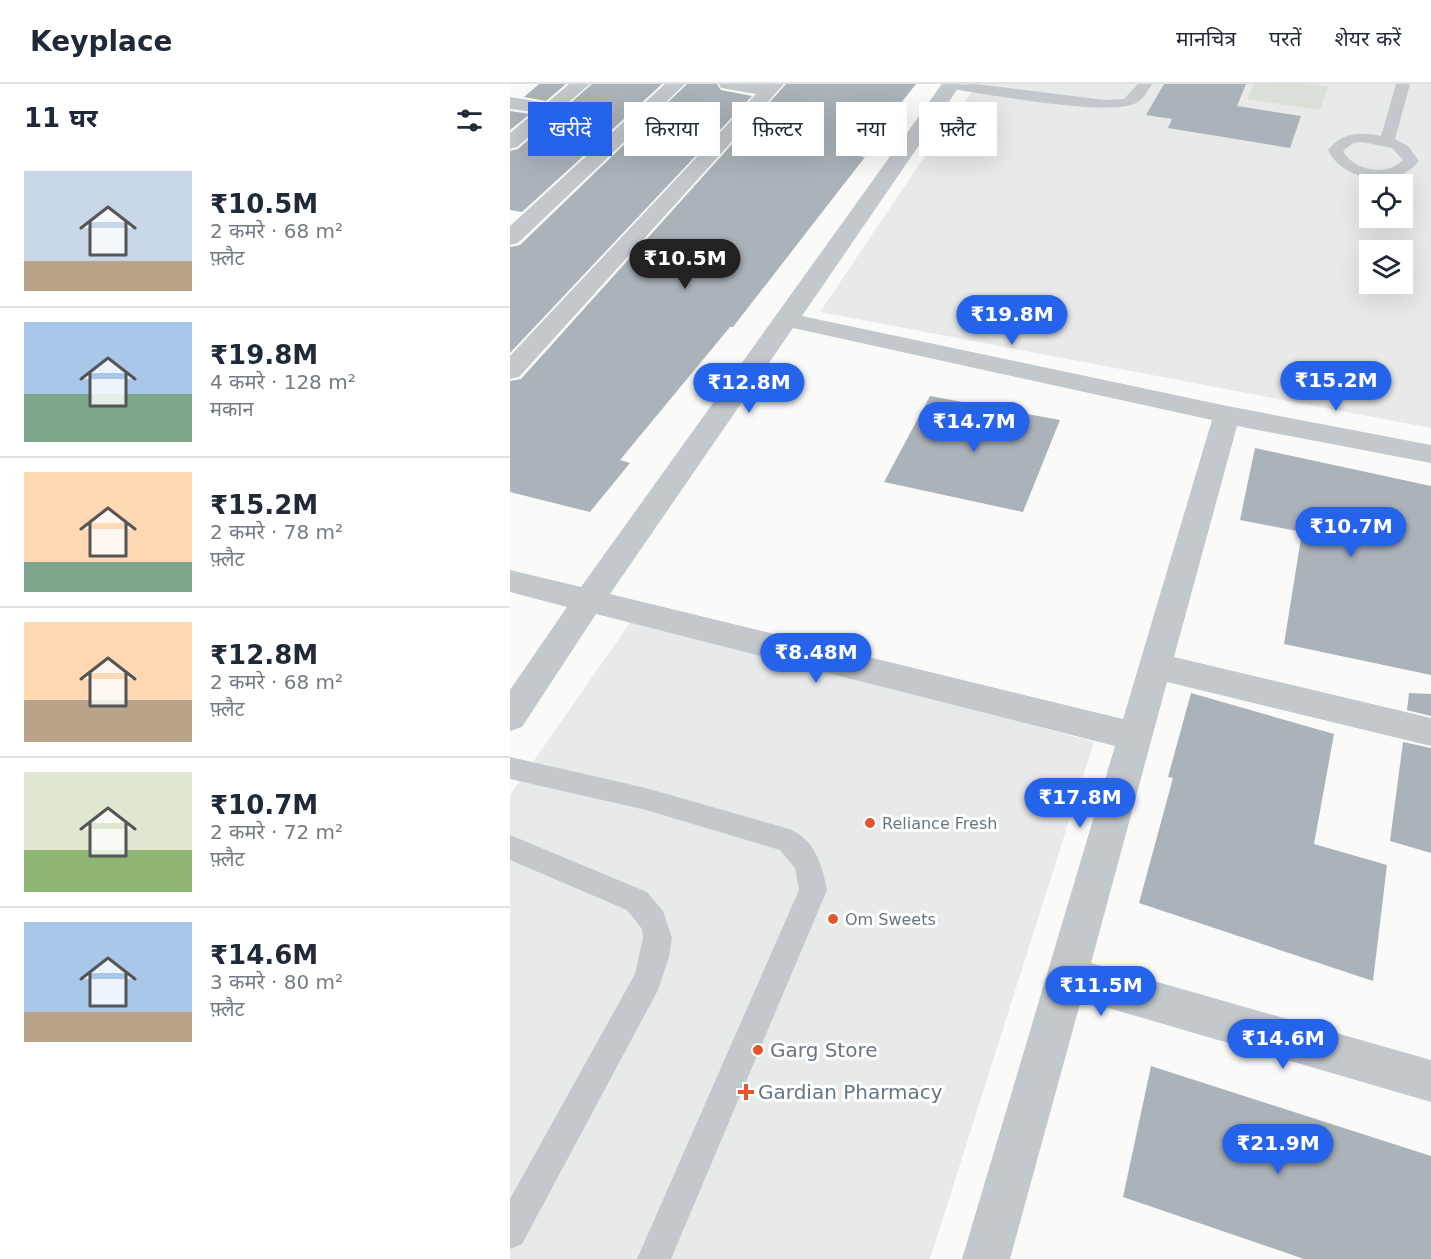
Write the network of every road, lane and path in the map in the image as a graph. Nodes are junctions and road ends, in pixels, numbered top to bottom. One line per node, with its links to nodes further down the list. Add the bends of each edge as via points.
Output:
1 (581, 84): 8 (street)
2 (676, 84): 14 (street)
3 (728, 84): 7 (street)
4 (1144, 84): 6 (lane, via 1137,99 1104,104)
5 (1403, 84): 12 (lane)
6 (952, 85): 15 (street)
7 (772, 87): 16 (street)
8 (559, 102)
9 (510, 103): 10 (street)
10 (528, 106)
11 (528, 128): 13 (street)
12 (1387, 141)
13 (510, 143)
14 (510, 238)
15 (788, 320): 17 (street); 20 (street)
16 (511, 369)
17 (1227, 414): 18 (street); 21 (street)
18 (1431, 454)
19 (510, 581): 20 (street)
20 (588, 601): 22 (street); 24 (street)
21 (1155, 666): 23 (street); 24 (street)
22 (510, 717)
23 (1431, 732)
24 (1134, 736): 27 (street)
25 (510, 768): 30 (lane, via 646,799 789,841 808,863 813,890)
26 (510, 847): 29 (lane, via 637,901 653,917 658,944 648,980)
27 (1067, 976): 28 (street); 31 (street)
28 (1431, 1081)
29 (510, 1232)
30 (654, 1259)
31 (986, 1259)

